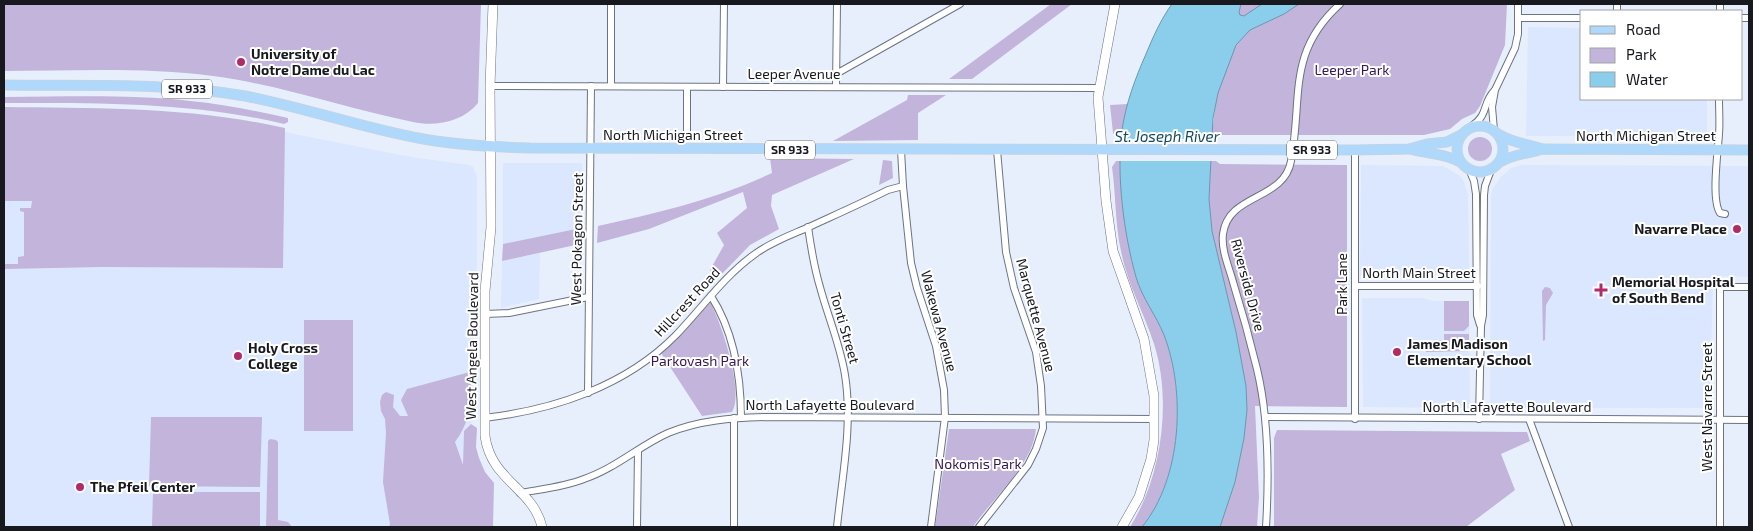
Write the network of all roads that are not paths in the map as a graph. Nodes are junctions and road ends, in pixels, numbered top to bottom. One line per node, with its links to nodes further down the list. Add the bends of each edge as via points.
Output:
1 (493, 4): 13 (street, West Angela Boulevard)
2 (611, 4): 15 (street)
3 (724, 4): 17 (street)
4 (837, 4): 11 (street)
5 (960, 4): 11 (street)
6 (1115, 4): 19 (street)
7 (1340, 4): 33 (street, Riverside Drive, via 1316,32 1303,58)
8 (1518, 4): 9 (street)
9 (1518, 18): 10 (street); 20 (street, via 1513,54)
10 (1580, 18)
11 (836, 74): 18 (street)
12 (4, 85): 26 (main road, North Michigan Street / SR 933, via 142,86 211,91 280,103 419,138)
13 (490, 86): 14 (street, Leeper Avenue); 26 (street, West Angela Boulevard)
14 (591, 86): 15 (street, Leeper Avenue); 27 (street, West Pokagon Street)
15 (611, 86): 16 (street, Leeper Avenue)
16 (687, 87): 17 (street, Leeper Avenue); 24 (street)
17 (723, 87): 18 (street, Leeper Avenue)
18 (836, 87): 19 (street, Leeper Avenue)
19 (1099, 88): 32 (street)
20 (1495, 90): 22 (street, via 1482,117); 23 (street, via 1492,107)
21 (1719, 100): 35 (street)
22 (1472, 126): 23 (main road, via 1484,126); 25 (main road, SR 933)
23 (1497, 132): 29 (main road, North Michigan Street, via 1512,141); 38 (main road, via 1503,149)
24 (687, 133)
25 (1461, 135): 28 (main road, North Michigan Street / SR 933, via 1447,142); 37 (main road, via 1457,149)
26 (490, 147): 27 (main road, North Michigan Street / SR 933); 49 (street, West Angela Boulevard)
27 (591, 149): 30 (main road, North Michigan Street / SR 933); 48 (street, West Pokagon Street)
28 (1409, 149): 34 (main road, North Michigan Street / SR 933); 37 (main road, North Michigan Street / SR 933, via 1448,156)
29 (1542, 149): 35 (main road, North Michigan Street); 38 (main road, North Michigan Street)
30 (901, 150): 31 (main road, North Michigan Street / SR 933); 41 (street, Wakewa Avenue)
31 (997, 150): 32 (main road, North Michigan Street / SR 933); 56 (street, Marquette Avenue, via 1006,252 1014,288 1036,352)
32 (1102, 150): 33 (main road, North Michigan Street / SR 933); 58 (street, via 1114,250 1144,339 1152,373)
33 (1293, 150): 34 (main road, North Michigan Street / SR 933); 52 (street, Riverside Drive, via 1289,172 1284,179 1235,211 1223,233 1224,252 1258,371)
34 (1355, 150): 45 (street, Park Lane)
35 (1718, 150): 36 (main road, North Michigan Street); 42 (street, via 1716,206 1720,213)
36 (1749, 150)
37 (1460, 162): 39 (main road, SR 933)
38 (1500, 162): 40 (main road)
39 (1468, 169): 40 (main road, via 1476,172); 44 (street, via 1476,194)
40 (1491, 170): 44 (street, via 1484,195)
41 (903, 186): 43 (street, Hillcrest Road); 55 (street, Wakewa Avenue, via 911,262 938,353 944,390)
42 (1725, 214)
43 (808, 227): 47 (street, Hillcrest Road, via 756,253 735,269); 51 (street, Tonti Street, via 817,277 844,367)
44 (1480, 285): 45 (street, North Main Street); 59 (street, via 1483,315 1480,326)
45 (1355, 286): 57 (street, Park Lane)
46 (1749, 287): 61 (street, West Navarre Street, via 1720,287)
47 (711, 296): 50 (street, Hillcrest Road, via 659,350 618,378); 54 (street, via 720,311 734,352 741,391)
48 (588, 297): 49 (street, via 509,313); 50 (street, West Pokagon Street)
49 (485, 314): 53 (street, West Angela Boulevard)
50 (588, 393): 53 (street, Hillcrest Road, via 550,406)
51 (847, 417): 54 (street, North Lafayette Boulevard); 55 (street, North Lafayette Boulevard); 68 (street, Tonti Street)
52 (1265, 417): 57 (street, North Lafayette Boulevard); 72 (street, Riverside Drive)
53 (484, 418): 64 (street, West Angela Boulevard, via 489,454 498,469)
54 (738, 418): 63 (street, North Lafayette Boulevard, via 702,422 668,433); 67 (street)
55 (944, 418): 56 (street, North Lafayette Boulevard); 69 (street, Wakewa Avenue)
56 (1043, 418): 58 (street, North Lafayette Boulevard); 70 (street, Marquette Avenue, via 1042,431 1028,465)
57 (1355, 418): 59 (street, North Lafayette Boulevard)
58 (1154, 419): 71 (street, via 1152,450 1145,480)
59 (1480, 419): 60 (street, North Lafayette Boulevard)
60 (1529, 419): 61 (street, North Lafayette Boulevard); 73 (street)
61 (1720, 420): 62 (street, North Lafayette Boulevard); 74 (street, West Navarre Street)
62 (1749, 420)
63 (638, 451): 64 (street, North Lafayette Boulevard, via 582,480); 66 (street)
64 (520, 492): 65 (street, West Angela Boulevard, via 538,513)
65 (542, 527)
66 (637, 527)
67 (734, 527)
68 (837, 527)
69 (930, 527)
70 (979, 527)
71 (1122, 527)
72 (1266, 527)
73 (1569, 527)
74 (1720, 527)

